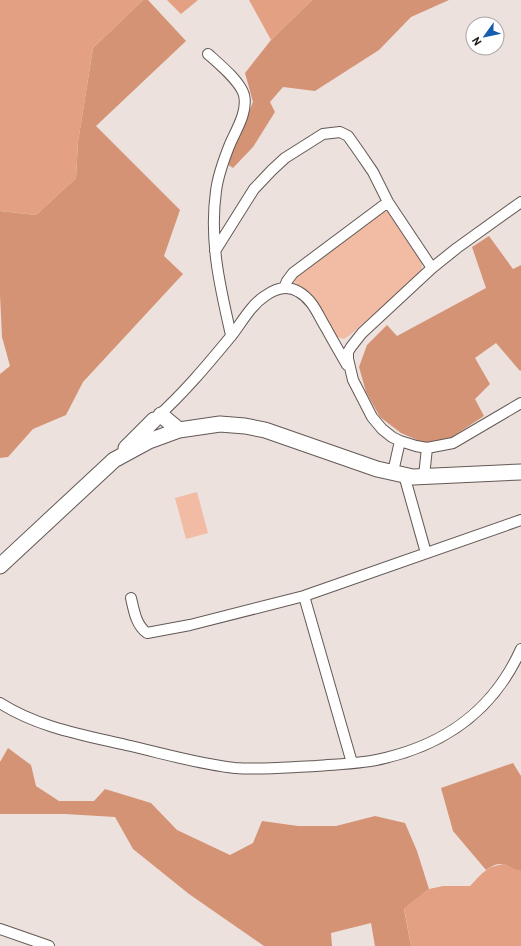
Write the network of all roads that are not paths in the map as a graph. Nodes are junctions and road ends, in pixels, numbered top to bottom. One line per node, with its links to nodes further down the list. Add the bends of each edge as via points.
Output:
1 (208, 54): 4 (street, via 238,84 244,95 240,124 219,174 214,211)
2 (388, 202): 4 (street, via 373,172 348,136 340,132 323,134 285,158 254,189); 5 (street); 6 (street, via 293,273)
3 (521, 202): 5 (street)
4 (214, 251): 7 (street)
5 (432, 268): 8 (street, via 356,340 348,352)
6 (284, 288): 7 (street, via 264,296); 8 (street, via 293,289 307,298)
7 (231, 335): 10 (street, via 195,379)
8 (349, 367): 13 (street, via 357,390 372,417 382,429)
9 (521, 403): 14 (street, via 459,441 446,446)
10 (159, 416): 11 (highway); 12 (street, via 150,432); 15 (highway)
11 (179, 430): 12 (highway); 17 (highway, via 220,424 258,428)
12 (153, 439): 15 (highway)
13 (400, 441): 14 (street); 17 (street)
14 (427, 448): 18 (street)
15 (114, 460): 21 (highway)
16 (521, 472): 18 (highway)
17 (398, 474): 18 (highway); 20 (street)
18 (424, 476)
19 (521, 520): 20 (street)
20 (426, 553): 22 (street)
21 (0, 566)
22 (304, 596): 23 (street, via 190,625 147,633 141,629); 26 (street)
23 (131, 598)
24 (521, 649): 26 (street, via 515,664 486,704 455,730 439,739 384,759)
25 (0, 703): 26 (street, via 30,718 62,729 206,764 258,770)
26 (352, 763)
27 (0, 929): 28 (street)
28 (49, 946)

